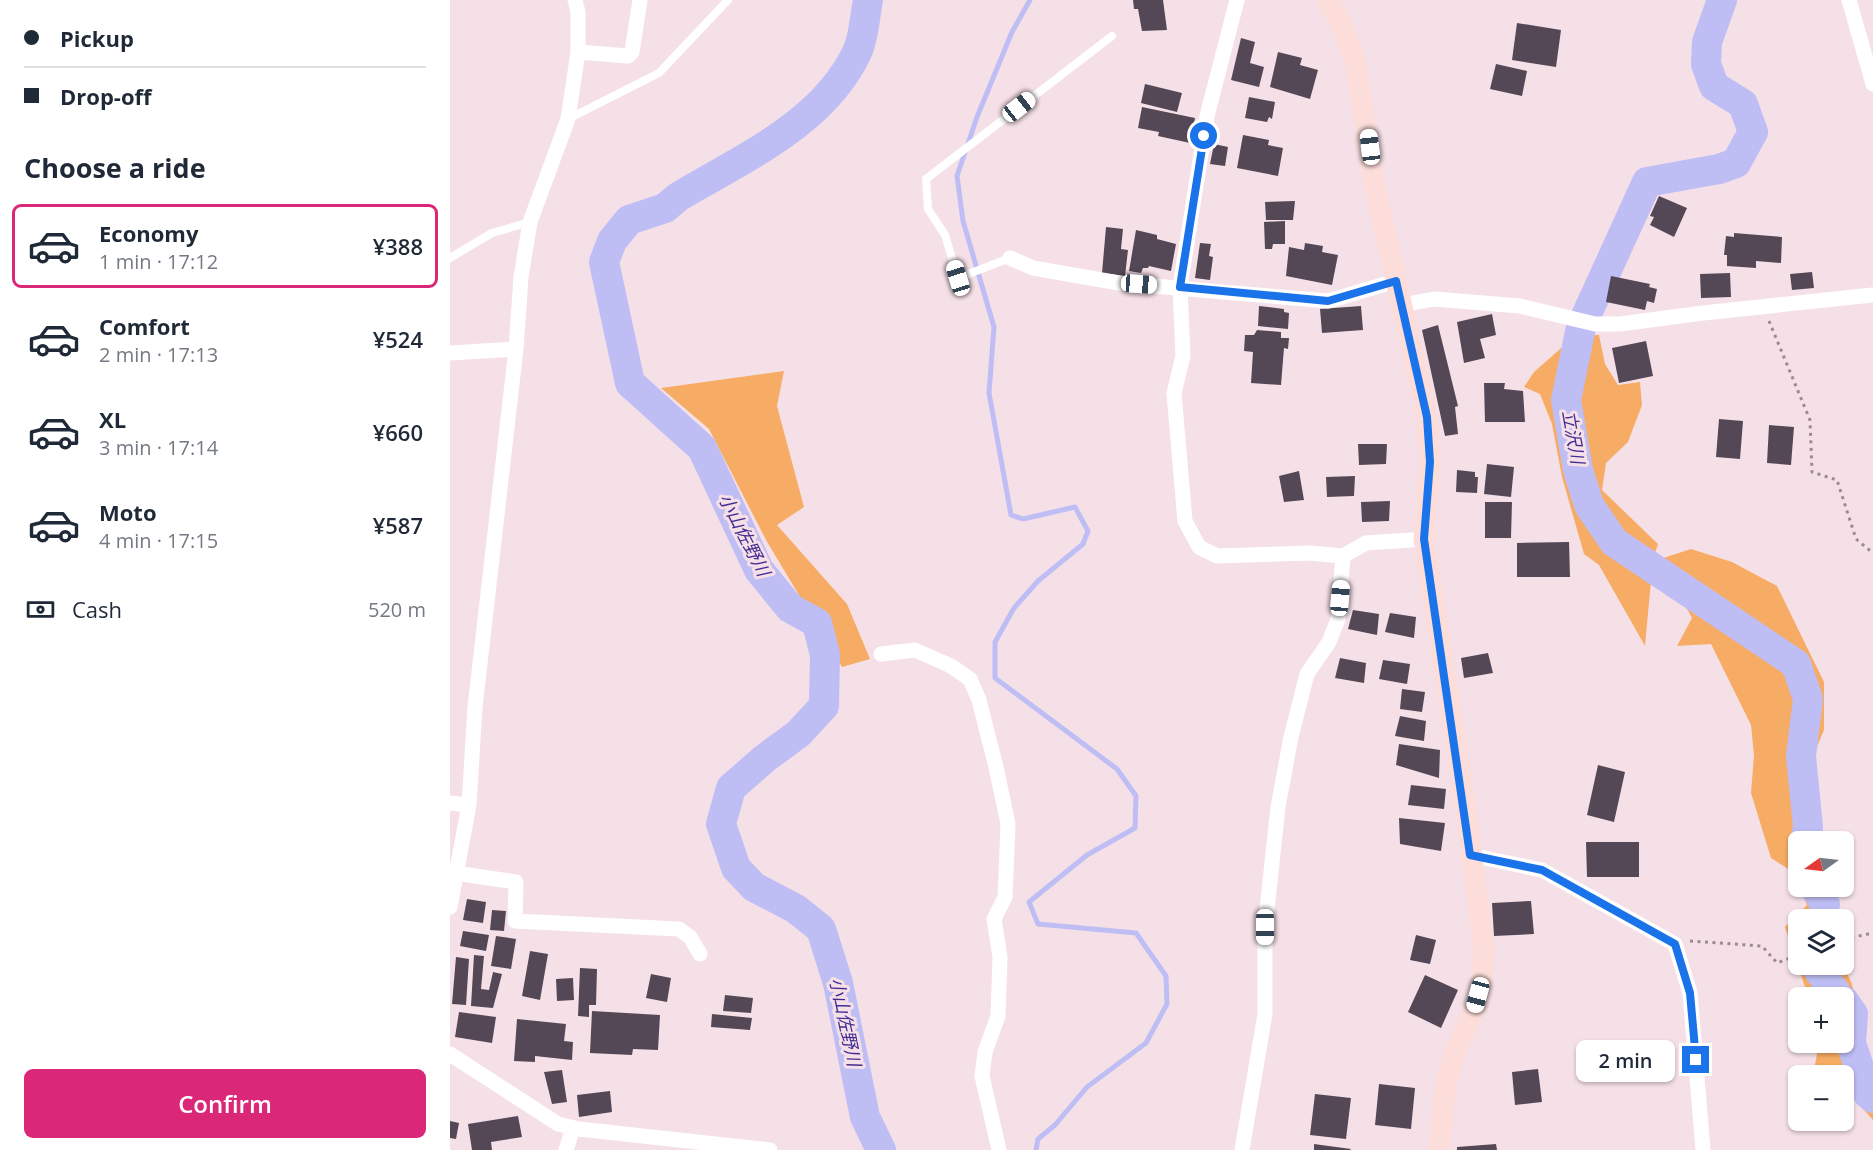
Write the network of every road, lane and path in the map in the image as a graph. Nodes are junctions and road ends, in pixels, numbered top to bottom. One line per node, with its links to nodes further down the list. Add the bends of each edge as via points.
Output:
1 (574, 0): 8 (street, via 578,12)
2 (640, 0): 8 (street, via 632,52 628,56)
3 (728, 0): 10 (lane, via 659,73)
4 (1237, 0): 15 (street, via 1207,116)
5 (1327, 0): 14 (street, via 1342,24 1356,65 1374,183)
6 (1849, 0): 9 (street)
7 (1112, 36): 13 (lane, via 926,179 928,209 945,235 958,278)
8 (578, 52): 10 (street)
9 (1873, 84)
10 (568, 119): 11 (street)
11 (530, 222): 12 (lane, via 492,233); 19 (street)
12 (450, 258)
13 (1010, 258): 15 (street, via 1033,268 1119,283)
14 (1396, 281): 15 (street, via 1328,301); 17 (street)
15 (1180, 287): 23 (street, via 1183,356 1173,393 1185,521 1199,547 1217,555)
16 (1873, 295): 18 (street)
17 (1402, 305): 18 (street, via 1434,298 1520,306 1595,324); 21 (street, via 1427,417 1430,462)
18 (1762, 306): 22 (path, via 1810,420 1812,472 1838,480 1856,539)
19 (516, 349): 20 (street); 26 (street, via 475,707)
20 (450, 353)
21 (1424, 539): 23 (street, via 1366,543); 27 (street)
22 (1873, 553)
23 (1343, 556): 40 (street, via 1338,619 1329,642 1307,674 1278,807 1265,927 1265,1014)
24 (881, 654): 39 (street, via 915,650 970,679 996,767 1008,834 1005,897 994,919 1000,957 998,1016 985,1052 982,1076)
25 (450, 803): 26 (street)
26 (470, 805): 28 (street)
27 (1470, 855): 32 (street, via 1542,870); 41 (street, via 1484,949 1482,981 1446,1084)
28 (455, 873): 29 (street); 33 (street, via 516,882 516,921 680,929)
29 (450, 907)
30 (1873, 933): 31 (path)
31 (1854, 937)
32 (1675, 944): 34 (path, via 1698,940 1762,946 1777,963); 42 (street, via 1690,993)
33 (700, 954)
34 (1788, 959)
35 (450, 1054): 36 (street, via 558,1124)
36 (573, 1128): 37 (street); 38 (street)
37 (566, 1150)
38 (770, 1150)
39 (999, 1150)
40 (1242, 1150)
41 (1439, 1150)
42 (1703, 1150)

